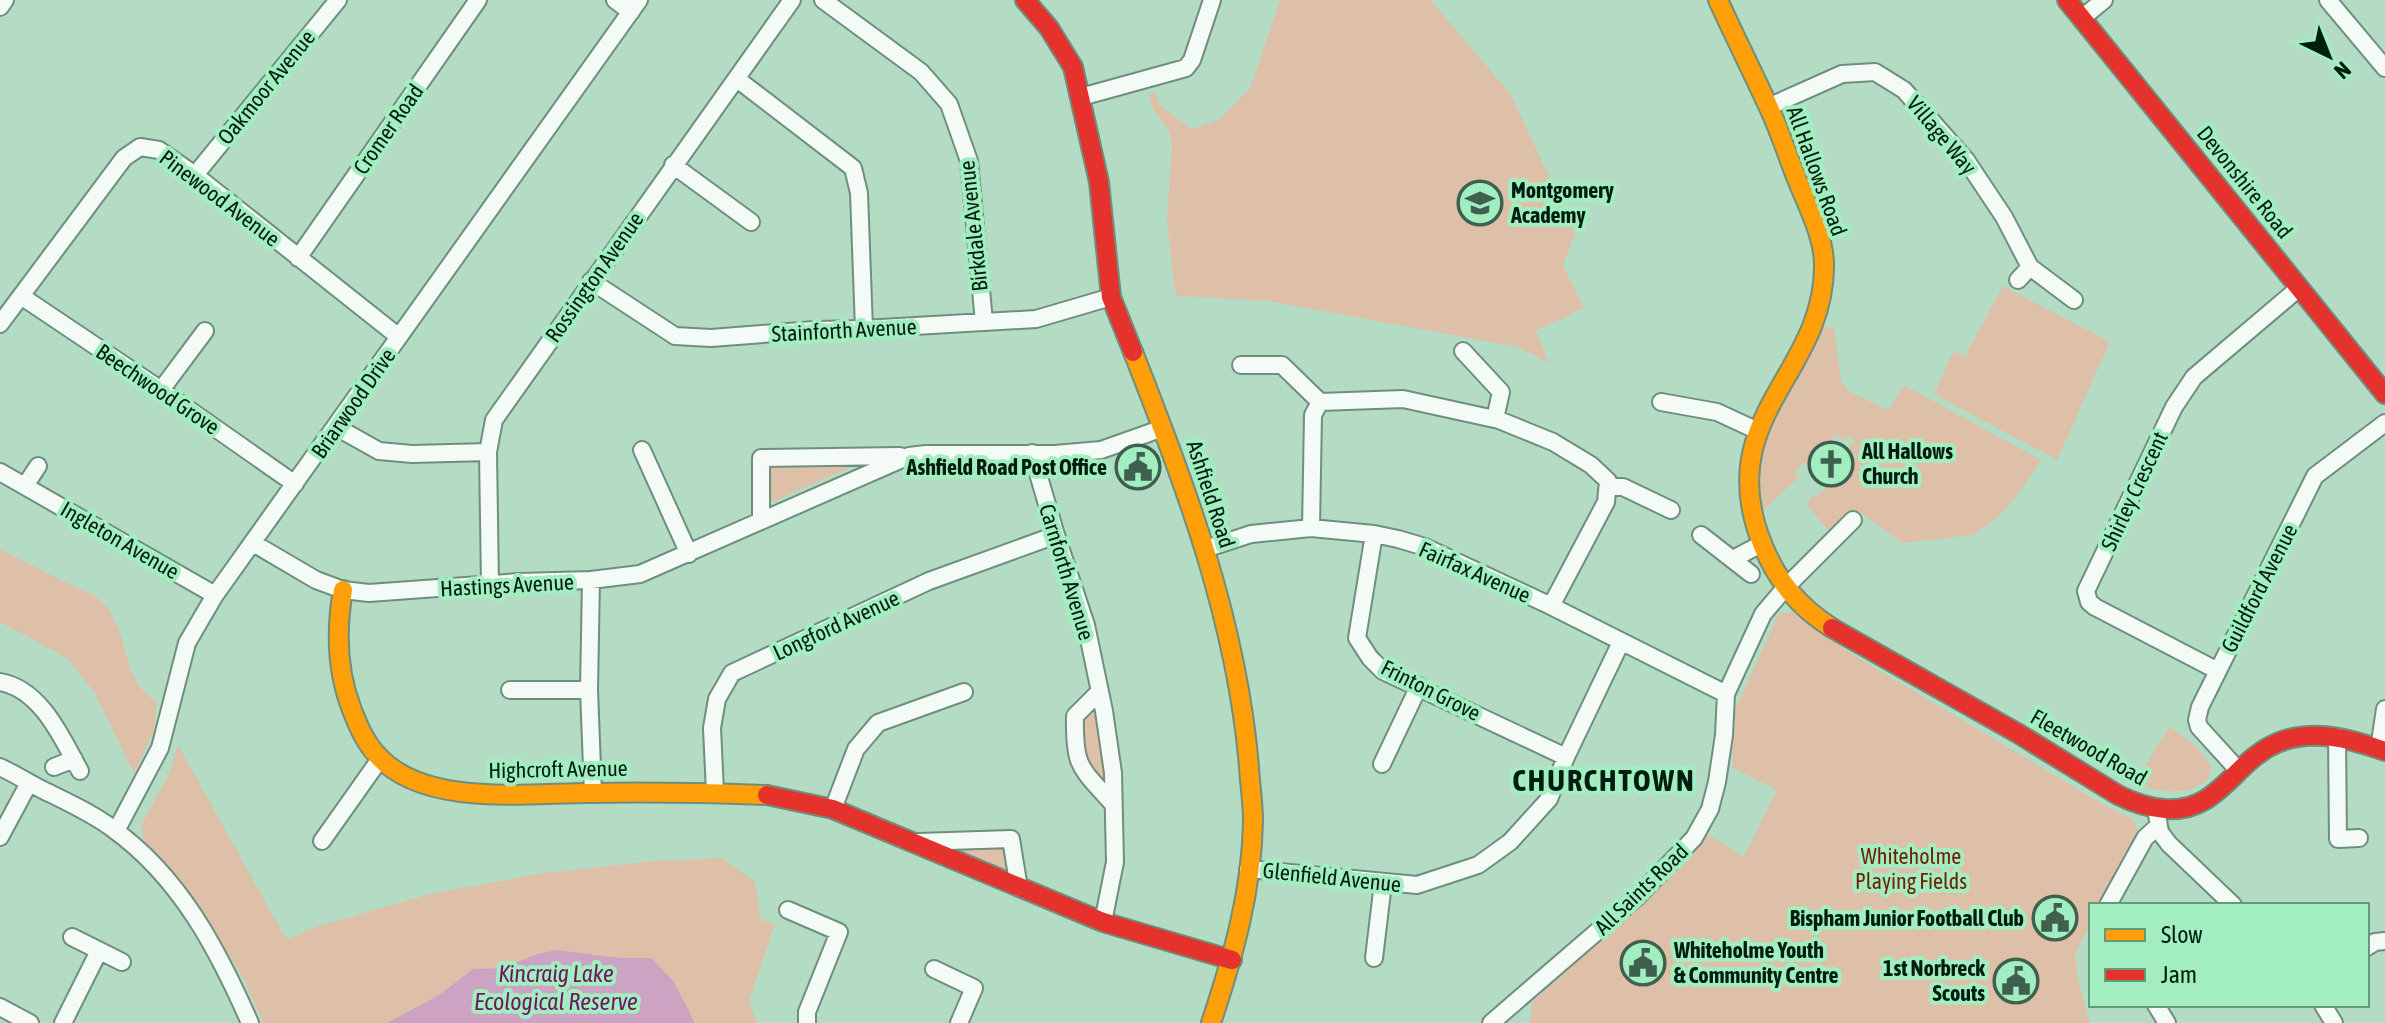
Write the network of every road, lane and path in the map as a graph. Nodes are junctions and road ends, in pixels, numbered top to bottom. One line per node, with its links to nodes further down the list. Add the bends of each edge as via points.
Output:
1 (5, 0): 14 (street)
2 (338, 0): 21 (street, Oakmoor Avenue)
3 (478, 0): 23 (street, Cromer Road)
4 (615, 0): 13 (street)
5 (792, 0): 17 (street, Rossington Avenue)
6 (823, 0): 31 (street, Birkdale Avenue, via 921,72 949,104 969,161)
7 (1025, 0): 18 (street, Ashfield Road, via 1061,46)
8 (1212, 0): 18 (street, via 1186,68)
9 (1718, 0): 19 (street, All Hallows Road)
10 (2067, 0): 15 (street, Devonshire Road)
11 (2104, 0): 15 (street)
12 (2328, 0): 16 (street)
13 (635, 6): 35 (street, Briarwood Drive)
14 (0, 7)
15 (2082, 18): 27 (street, Devonshire Road)
16 (2385, 68)
17 (737, 79): 20 (street, Rossington Avenue); 33 (street, via 853,168 859,193)
18 (1081, 97): 29 (street, Ashfield Road, via 1099,182)
19 (1768, 107): 24 (street, Village Way, via 1842,74 1875,72 1904,90 1966,160); 46 (street, All Hallows Road, via 1816,229 1824,286 1817,319)
20 (673, 165): 22 (street); 26 (street, Rossington Avenue)
21 (195, 175): 23 (street, Pinewood Avenue); 28 (street, Pinewood Avenue, via 159,150 140,147 124,158)
22 (741, 221)
23 (298, 258): 35 (street, Pinewood Avenue)
24 (2030, 267): 25 (street); 30 (street, Village Way)
25 (2018, 280)
26 (591, 281): 33 (street, Stainforth Avenue, via 675,336); 48 (street, Rossington Avenue, via 494,420)
27 (2299, 288): 39 (street, Devonshire Road); 76 (street, Shirley Crescent, via 2194,377 2174,407 2086,591 2095,607)
28 (21, 296): 32 (street, Pinewood Avenue); 38 (street, Beechwood Grove)
29 (1111, 297): 31 (street, Stainforth Avenue, via 1036,319); 45 (street, Ashfield Road)
30 (2074, 300)
31 (984, 322): 33 (street, Stainforth Avenue)
32 (0, 324)
33 (864, 329)
34 (205, 331): 38 (street)
35 (399, 337): 44 (street, Briarwood Drive)
36 (1463, 351): 42 (street, via 1501,392)
37 (1241, 365): 41 (street, via 1282,365)
38 (161, 390): 53 (street, Beechwood Grove)
39 (2385, 394)
40 (1671, 397): 46 (street)
41 (1320, 402): 42 (street, via 1403,399); 59 (street, via 1313,415)
42 (1495, 419): 55 (street, via 1553,442 1591,465)
43 (2385, 423): 76 (street, Guildford Avenue, via 2315,476)
44 (336, 427): 48 (street, via 379,451); 53 (street, Briarwood Drive)
45 (1163, 428): 49 (street, Hastings Avenue, via 1101,450); 65 (street, Ashfield Road)
46 (1758, 431): 64 (street, All Hallows Road, via 1749,466 1750,500)
47 (642, 450): 66 (street)
48 (488, 452): 70 (street, Rossington Avenue)
49 (1032, 453): 50 (street, Hastings Avenue); 61 (street, Carnforth Avenue)
50 (909, 456): 57 (street, Hastings Avenue); 57 (street, Hastings Avenue, via 761,458)
51 (38, 466): 54 (street)
52 (0, 472): 54 (street, Ingleton Avenue)
53 (295, 484): 63 (street, Briarwood Drive)
54 (25, 486): 73 (street, Ingleton Avenue)
55 (1608, 487): 56 (street, via 1623,487); 74 (street, via 1606,502)
56 (1669, 505)
57 (761, 520): 66 (street, Hastings Avenue)
58 (1853, 520): 71 (street, All Saints Road)
59 (1311, 528): 60 (street, Fairfax Avenue); 65 (street, Fairfax Avenue, via 1251,534)
60 (1374, 534): 74 (street, Fairfax Avenue, via 1425,547); 78 (street, Frinton Grove, via 1357,638 1383,671)
61 (1056, 535): 82 (street, Carnforth Avenue, via 1086,625); 94 (street, Longford Avenue, via 929,581 732,673 717,699 712,728)
62 (1701, 535): 67 (street)
63 (253, 543): 72 (street, Hastings Avenue); 73 (street, Briarwood Drive)
64 (1763, 543): 67 (street); 71 (street, All Hallows Road)
65 (1205, 549): 104 (street, Ashfield Road, via 1245,721 1253,821)
66 (689, 554): 69 (street, Hastings Avenue, via 640,574)
67 (1733, 559): 68 (street)
68 (1751, 574)
69 (591, 580): 70 (street, Hastings Avenue); 80 (street)
70 (490, 585): 72 (street, Hastings Avenue)
71 (1785, 588): 83 (street, All Saints Road, via 1763,614); 98 (street, Fleetwood Road, via 1827,625)
72 (343, 590): 88 (street, Highcroft Avenue, via 339,652 346,695 361,734)
73 (215, 595): 99 (street, Briarwood Drive, via 187,643 160,748)
74 (1551, 606): 75 (street, Fairfax Avenue)
75 (1621, 642): 83 (street, Fairfax Avenue); 87 (street, Glenfield Avenue)
76 (2218, 671): 92 (street, Guildford Avenue, via 2197,720)
77 (0, 682): 91 (street, via 17,686 34,702 77,765)
78 (1419, 686): 87 (street, Frinton Grove); 89 (street)
79 (510, 690): 80 (street)
80 (589, 690): 95 (street)
81 (964, 692): 97 (street, via 878,723 856,749)
82 (1099, 692): 96 (street, Carnforth Avenue); 96 (street, via 1075,716 1075,747 1079,767)
83 (1726, 694): 124 (street, All Saints Road, via 1717,782 1694,838 1636,898)
84 (2385, 709): 86 (street)
85 (2337, 737): 86 (street, Fleetwood Road); 92 (street, Fleetwood Road, via 2307,736 2278,743); 101 (street, via 2331,840)
86 (2382, 750)
87 (1566, 757): 105 (street, Glenfield Avenue, via 1549,799 1510,842 1478,865 1417,885)
88 (380, 759): 95 (street, Highcroft Avenue, via 412,780 471,794); 102 (street)
89 (1382, 764)
90 (0, 767): 93 (street)
91 (54, 767)
92 (2239, 771): 98 (street, Fleetwood Road, via 2200,805)
93 (29, 783): 99 (street); 100 (street)
94 (715, 792): 95 (street, Highcroft Avenue); 97 (street, Highcroft Avenue, via 771,795)
95 (593, 793)
96 (1113, 804): 110 (street, Carnforth Avenue, via 1115,862)
97 (833, 809): 103 (street, Highcroft Avenue)
98 (2157, 817): 107 (street); 108 (street, via 2169,844)
99 (116, 831): 120 (street, via 188,905)
100 (0, 837)
101 (2359, 838)
102 (322, 841)
103 (915, 842): 106 (street, Highcroft Avenue); 106 (street, Highcroft Avenue, via 1011,839)
104 (1248, 869): 105 (street, Glenfield Avenue); 114 (street, Ashfield Road)
105 (1383, 883): 113 (street)
106 (1019, 888): 110 (street, Highcroft Avenue)
107 (2109, 903)
108 (2231, 903)
109 (788, 910): 121 (street, via 839,932)
110 (1103, 922): 114 (street, Highcroft Avenue)
111 (72, 937): 112 (street)
112 (99, 951): 115 (street); 119 (street)
113 (1374, 958)
114 (1232, 960): 123 (street, Ashfield Road)
115 (122, 962)
116 (934, 969): 122 (street, via 974,988)
117 (0, 1007): 118 (street)
118 (30, 1023)
119 (63, 1023)
120 (250, 1023)
121 (807, 1023)
122 (959, 1023)
123 (1211, 1023)
124 (1491, 1023)

